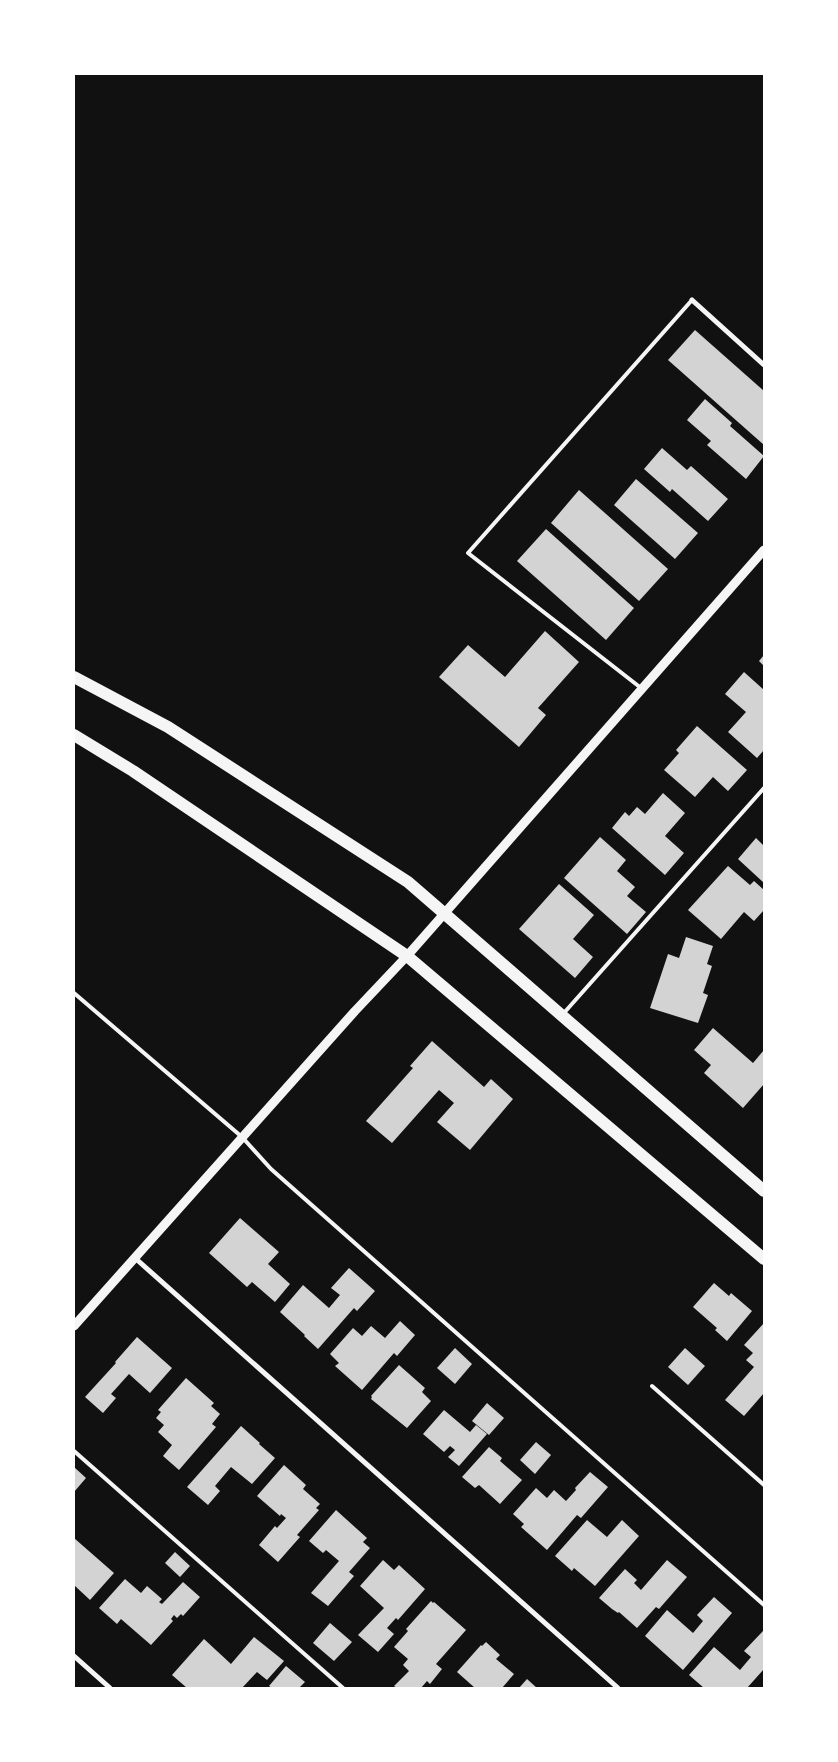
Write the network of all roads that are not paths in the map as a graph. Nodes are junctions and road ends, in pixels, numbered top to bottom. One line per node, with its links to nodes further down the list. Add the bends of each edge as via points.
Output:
1 (692, 300): 2 (street); 5 (lane, via 468,553)
2 (764, 364)
3 (764, 550): 5 (street)
4 (74, 677): 8 (main road, via 168,727 408,882)
5 (641, 688): 8 (street)
6 (74, 735): 9 (main road, via 133,771)
7 (764, 788): 11 (lane)
8 (444, 914): 9 (street); 11 (main road)
9 (407, 956): 12 (street); 15 (main road)
10 (74, 993): 12 (lane)
11 (562, 1016): 13 (main road)
12 (242, 1138): 14 (street); 20 (lane, via 271,1169)
13 (764, 1191)
14 (135, 1258): 16 (street); 24 (street)
15 (764, 1259)
16 (74, 1326)
17 (652, 1386): 19 (lane)
18 (74, 1451): 23 (lane)
19 (764, 1485)
20 (764, 1605)
21 (74, 1656): 22 (street)
22 (110, 1688)
23 (343, 1688)
24 (618, 1688)

